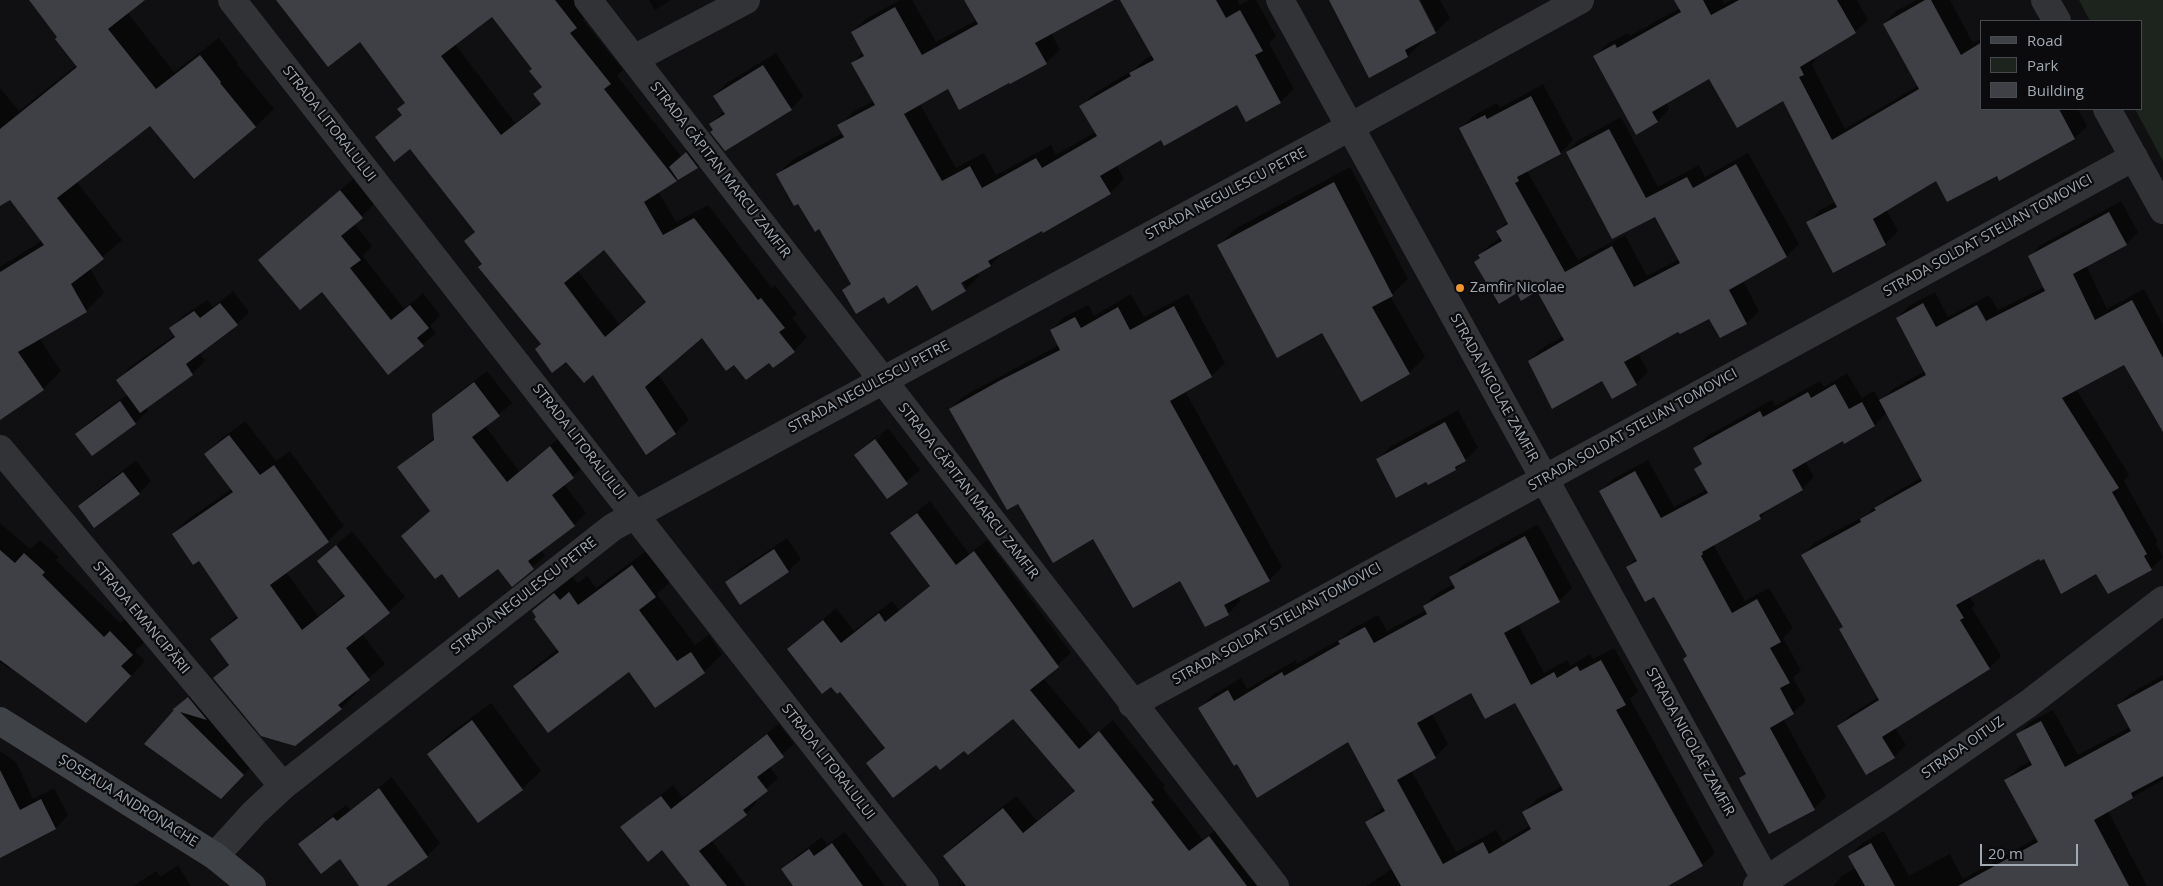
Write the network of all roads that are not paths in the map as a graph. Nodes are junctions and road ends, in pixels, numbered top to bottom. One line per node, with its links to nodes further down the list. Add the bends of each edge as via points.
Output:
1 (232, 0): 16 (street, STRADA LITORALULUI)
2 (588, 0): 8 (street, STRADA CĂPITAN MARCU ZAMFIR)
3 (746, 0): 8 (street)
4 (1280, 0): 10 (street, STRADA NICOLAE ZAMFIR)
5 (1580, 0): 10 (street, STRADA NEGULESCU PETRE)
6 (2046, 0): 7 (street)
7 (2056, 20)
8 (634, 59): 13 (street, STRADA CĂPITAN MARCU ZAMFIR)
9 (2108, 110): 11 (street)
10 (1350, 127): 13 (street, STRADA NEGULESCU PETRE); 15 (street, STRADA NICOLAE ZAMFIR)
11 (2134, 157): 12 (street); 15 (street, STRADA SOLDAT STELIAN TOMOVICI)
12 (2163, 210)
13 (883, 380): 16 (street, STRADA NEGULESCU PETRE); 18 (street, STRADA CĂPITAN MARCU ZAMFIR)
14 (0, 449): 20 (street, STRADA EMANCIPĂRII)
15 (1544, 479): 18 (street, STRADA SOLDAT STELIAN TOMOVICI); 22 (street, STRADA NICOLAE ZAMFIR)
16 (635, 513): 20 (street, STRADA NEGULESCU PETRE); 24 (street, STRADA LITORALULUI)
17 (2163, 600): 22 (street, STRADA OITUZ, via 2028,704)
18 (1132, 704): 25 (street, STRADA CĂPITAN MARCU ZAMFIR)
19 (0, 720): 21 (main road, ȘOSEAUA ANDRONACHE)
20 (283, 786): 21 (street, STRADA NEGULESCU PETRE)
21 (215, 856): 23 (main road, ȘOSEAUA ANDRONACHE)
22 (1761, 883)
23 (252, 886)
24 (924, 886)
25 (1275, 886)

